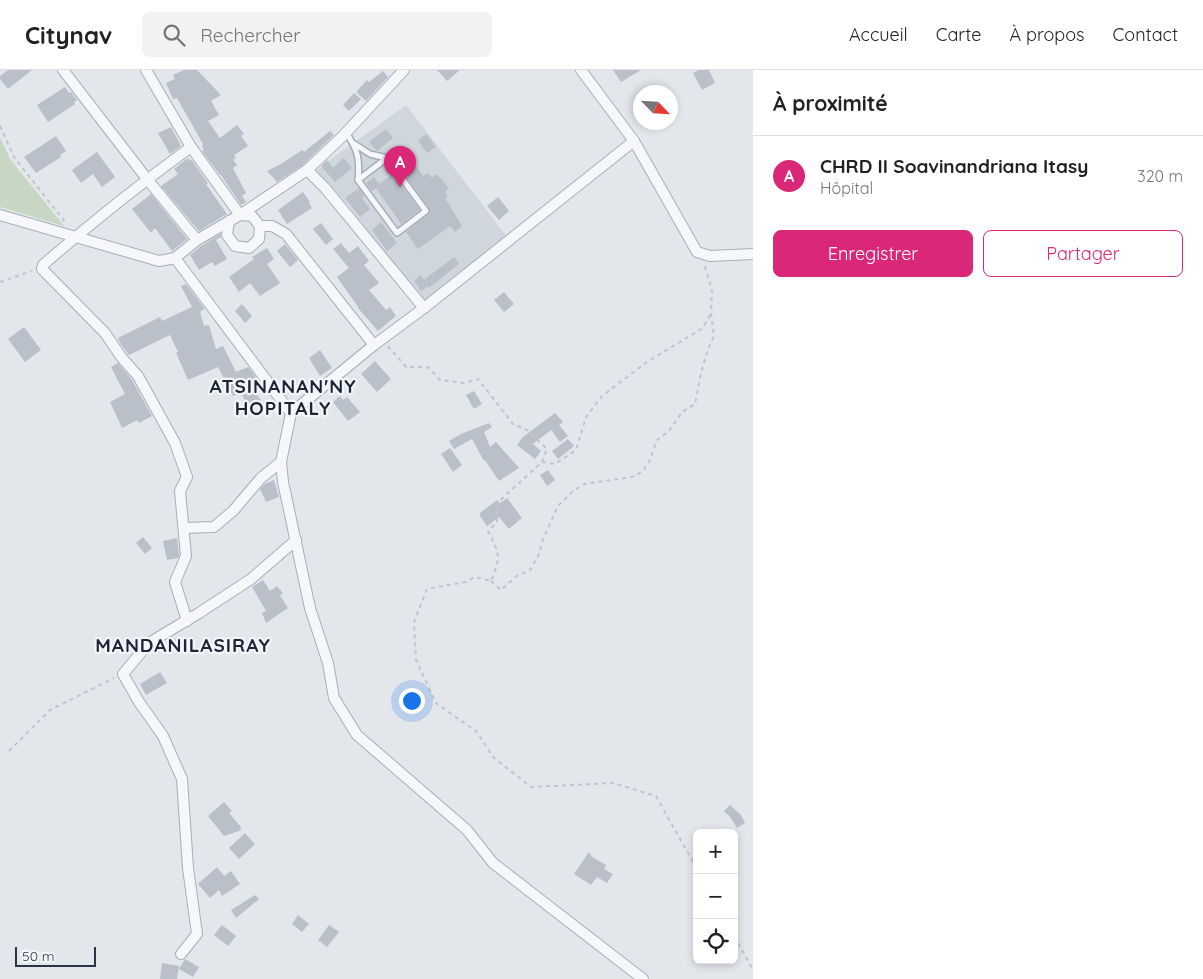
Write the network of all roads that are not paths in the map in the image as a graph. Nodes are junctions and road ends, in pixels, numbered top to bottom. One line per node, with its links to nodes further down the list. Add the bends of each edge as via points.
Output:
1 (63, 70): 11 (street)
2 (146, 70): 8 (street)
3 (404, 70): 5 (street)
4 (581, 70): 6 (street)
5 (346, 133): 7 (lane); 10 (street)
6 (634, 141): 19 (street, via 697,252 710,256); 21 (street)
7 (353, 142): 9 (lane, via 370,154); 12 (lane, via 360,162)
8 (191, 147): 11 (street); 13 (street)
9 (387, 158): 12 (lane); 12 (lane, via 426,211 396,233)
10 (307, 170): 13 (street); 21 (street)
11 (147, 179): 17 (street); 18 (street)
12 (358, 180)
13 (240, 214): 15 (street); 16 (street, via 252,216)
14 (0, 215): 17 (street)
15 (229, 221): 16 (street, via 227,235 235,246 248,248 259,239); 18 (street)
16 (260, 226): 22 (street, via 272,226 286,234)
17 (76, 236): 20 (street, via 159,262); 25 (street, via 42,268 106,333 143,385 175,444 187,477 180,491)
18 (197, 240): 20 (street)
19 (753, 254)
20 (175, 258): 23 (street)
21 (424, 308): 22 (street)
22 (378, 342): 23 (street)
23 (291, 413): 24 (street)
24 (281, 462): 25 (street, via 214,526); 26 (street)
25 (184, 528): 27 (street, via 186,556 175,582)
26 (296, 540): 27 (street, via 251,579); 29 (street, via 334,698 357,735 467,830 493,863)
27 (187, 621): 28 (street, via 149,643 123,674 163,736 182,779 188,868 197,934)
28 (181, 954)
29 (643, 979)

